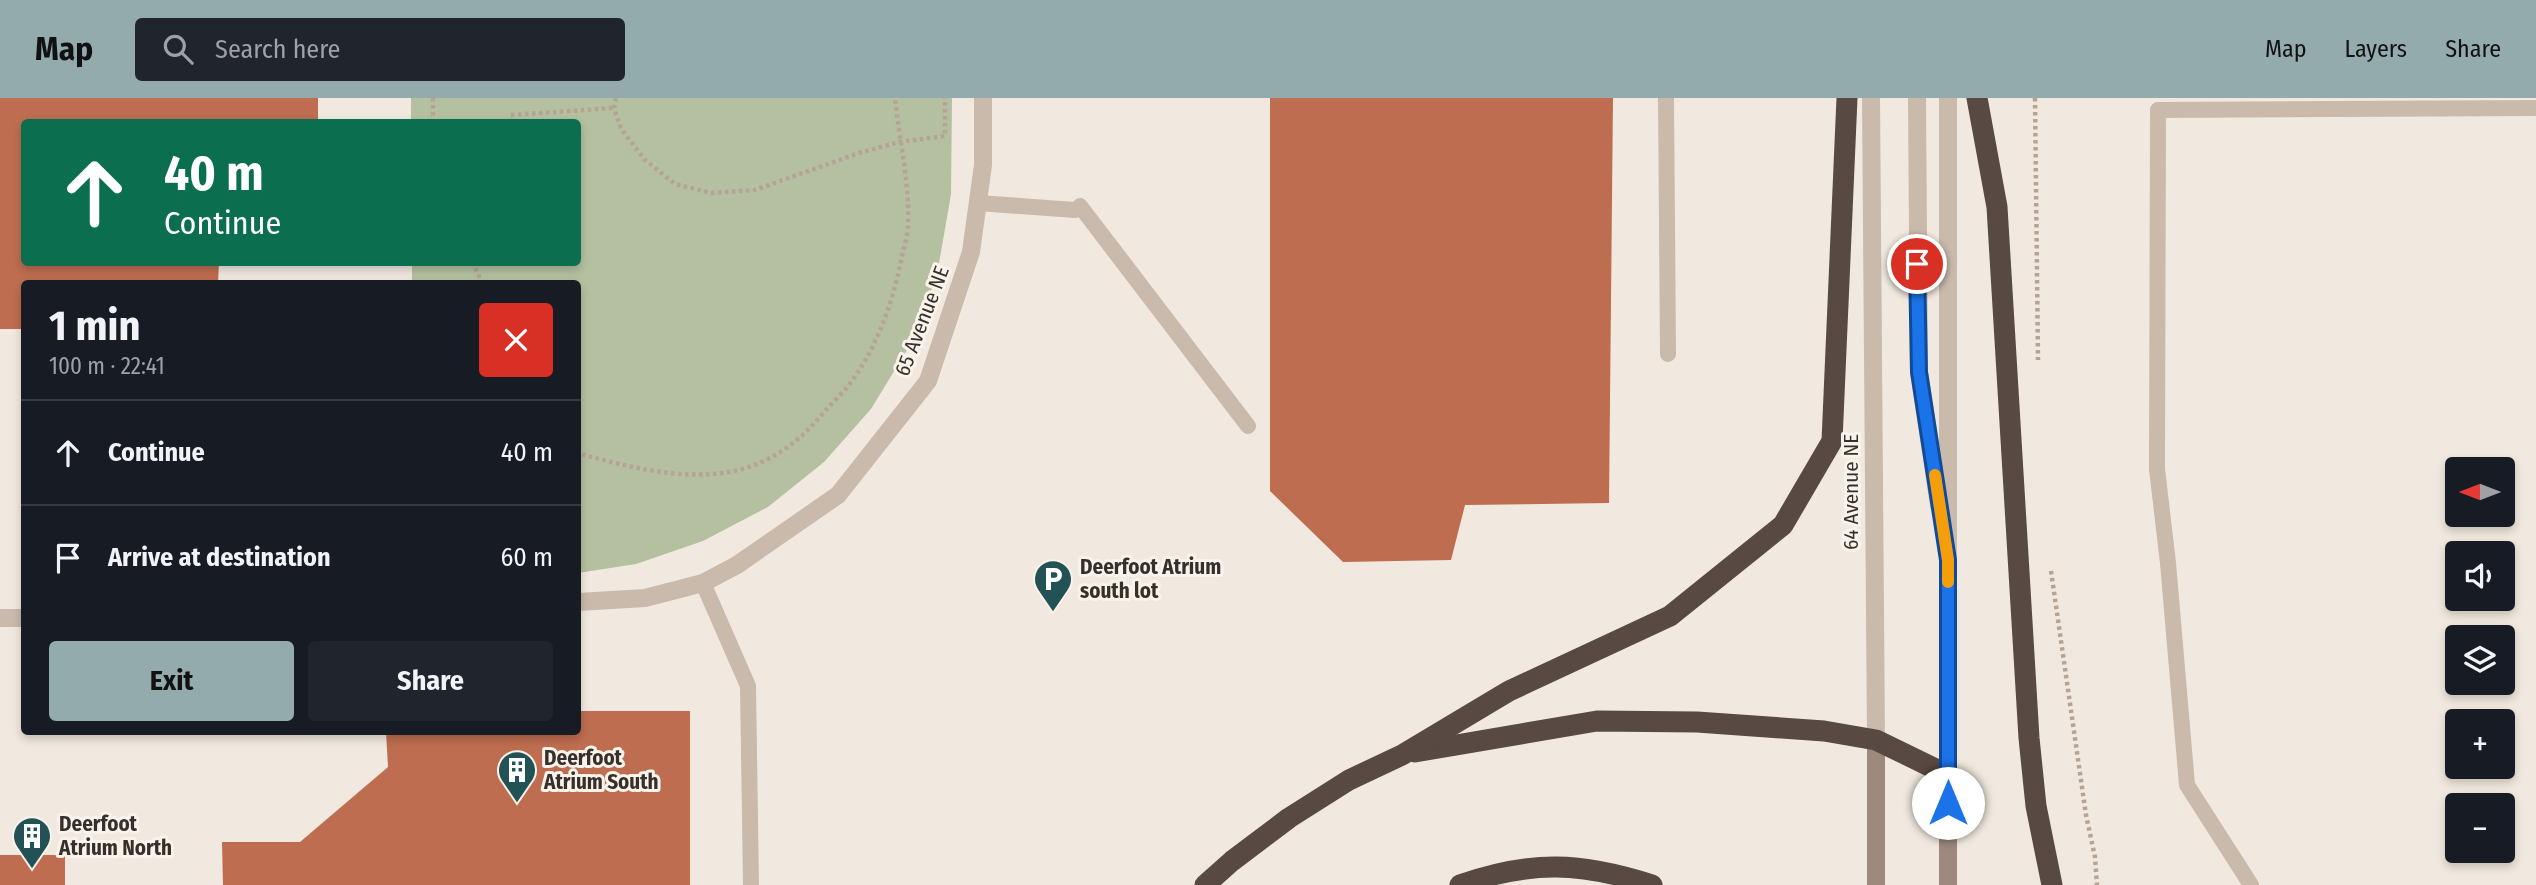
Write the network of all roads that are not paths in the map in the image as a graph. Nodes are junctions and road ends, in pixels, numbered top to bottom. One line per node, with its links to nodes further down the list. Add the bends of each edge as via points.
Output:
1 (984, 98): 10 (street, 65 Avenue NE, via 984,165)
2 (1666, 98): 11 (lane)
3 (1847, 98): 19 (highway, via 1832,441 1783,525 1670,616 1509,691)
4 (1871, 98): 18 (street, 64 Avenue NE)
5 (1917, 98): 13 (street, via 1919,372)
6 (1948, 98): 13 (street)
7 (1977, 98): 27 (highway, via 1997,207 2029,738 2036,806)
8 (2310, 104): 9 (lane); 28 (lane, via 2158,110 2157,469 2187,785)
9 (2536, 108)
10 (978, 203): 12 (lane, via 1077,208); 14 (street, 65 Avenue NE, via 971,252 928,381 838,495)
11 (1668, 354)
12 (1248, 426)
13 (1948, 560): 20 (street)
14 (703, 583): 15 (street, 65 Avenue NE, via 645,598); 21 (lane, via 748,686)
15 (581, 603)
16 (0, 618): 17 (street)
17 (21, 618)
18 (1876, 740): 19 (highway, via 1824,731 1697,722 1597,721); 20 (highway); 25 (main road, 64 Avenue NE)
19 (1402, 755): 22 (highway, via 1349,780 1289,818)
20 (1948, 775): 26 (main road)
21 (751, 885)
22 (1205, 885)
23 (1460, 885): 24 (highway, via 1516,869 1549,866 1608,872)
24 (1652, 885)
25 (1876, 885)
26 (1948, 885)
27 (2052, 885)
28 (2251, 885)

